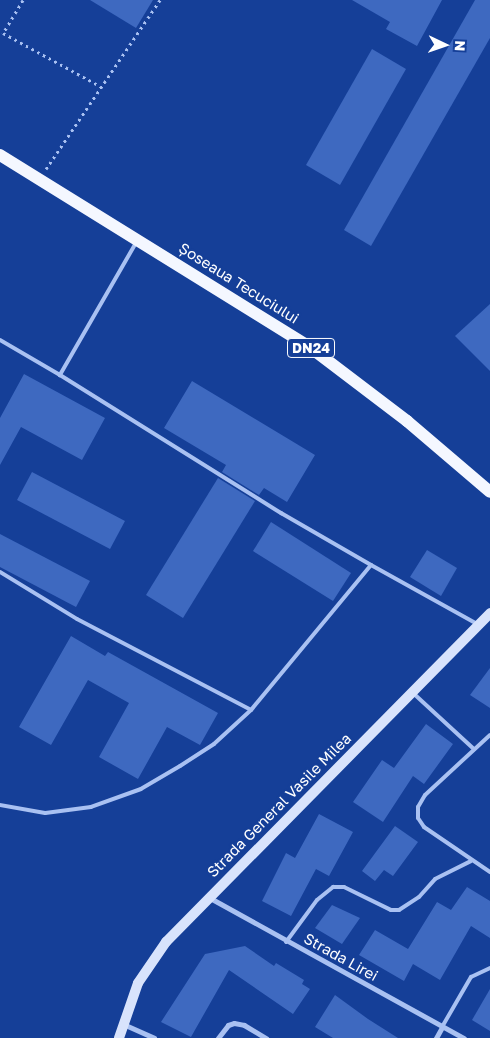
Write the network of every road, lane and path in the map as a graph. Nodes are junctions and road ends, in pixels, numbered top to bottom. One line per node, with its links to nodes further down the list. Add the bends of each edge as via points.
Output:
1 (23, 0): 3 (path)
2 (160, 0): 4 (path)
3 (2, 33): 4 (path)
4 (100, 86): 6 (path)
5 (0, 155): 6 (main road, Șoseaua Tecuciului / DN24)
6 (40, 177): 7 (main road, Șoseaua Tecuciului / DN24)
7 (138, 238): 9 (lane); 10 (main road, Șoseaua Tecuciului / DN24, via 311,348)
8 (0, 340): 9 (lane)
9 (60, 375): 13 (lane, via 281,513)
10 (472, 474): 11 (main road, Șoseaua Tecuciului / DN24); 12 (main road, Șoseaua Tecuciului / DN24)
11 (490, 485)
12 (490, 492)
13 (371, 565): 16 (lane); 18 (lane)
14 (0, 572): 18 (lane, via 77,619)
15 (490, 614): 16 (main road, Strada General Vasile Milea)
16 (479, 626): 17 (main road, Strada General Vasile Milea)
17 (412, 692): 20 (lane); 24 (main road, Strada General Vasile Milea)
18 (251, 710): 21 (lane, via 214,744 141,789 90,807 54,812)
19 (490, 735): 20 (lane)
20 (474, 749): 22 (lane, via 425,794 418,807 418,818 424,827)
21 (0, 805)
22 (471, 861): 23 (lane); 25 (lane, via 435,879 414,902 399,910 392,910 344,886 333,887 317,900)
23 (490, 872)
24 (208, 897): 25 (street, Strada Lirei); 27 (main road, Strada General Vasile Milea, via 149,963)
25 (286, 942): 28 (street, Strada Lirei)
26 (490, 968): 28 (lane, via 471,977)
27 (122, 1024): 29 (main road, Strada General Vasile Milea); 30 (street)
28 (442, 1027): 33 (street); 34 (street, Strada Lirei)
29 (119, 1038)
30 (154, 1038)
31 (218, 1038): 32 (street, via 228,1025 234,1023)
32 (266, 1038)
33 (436, 1038)
34 (464, 1038)

